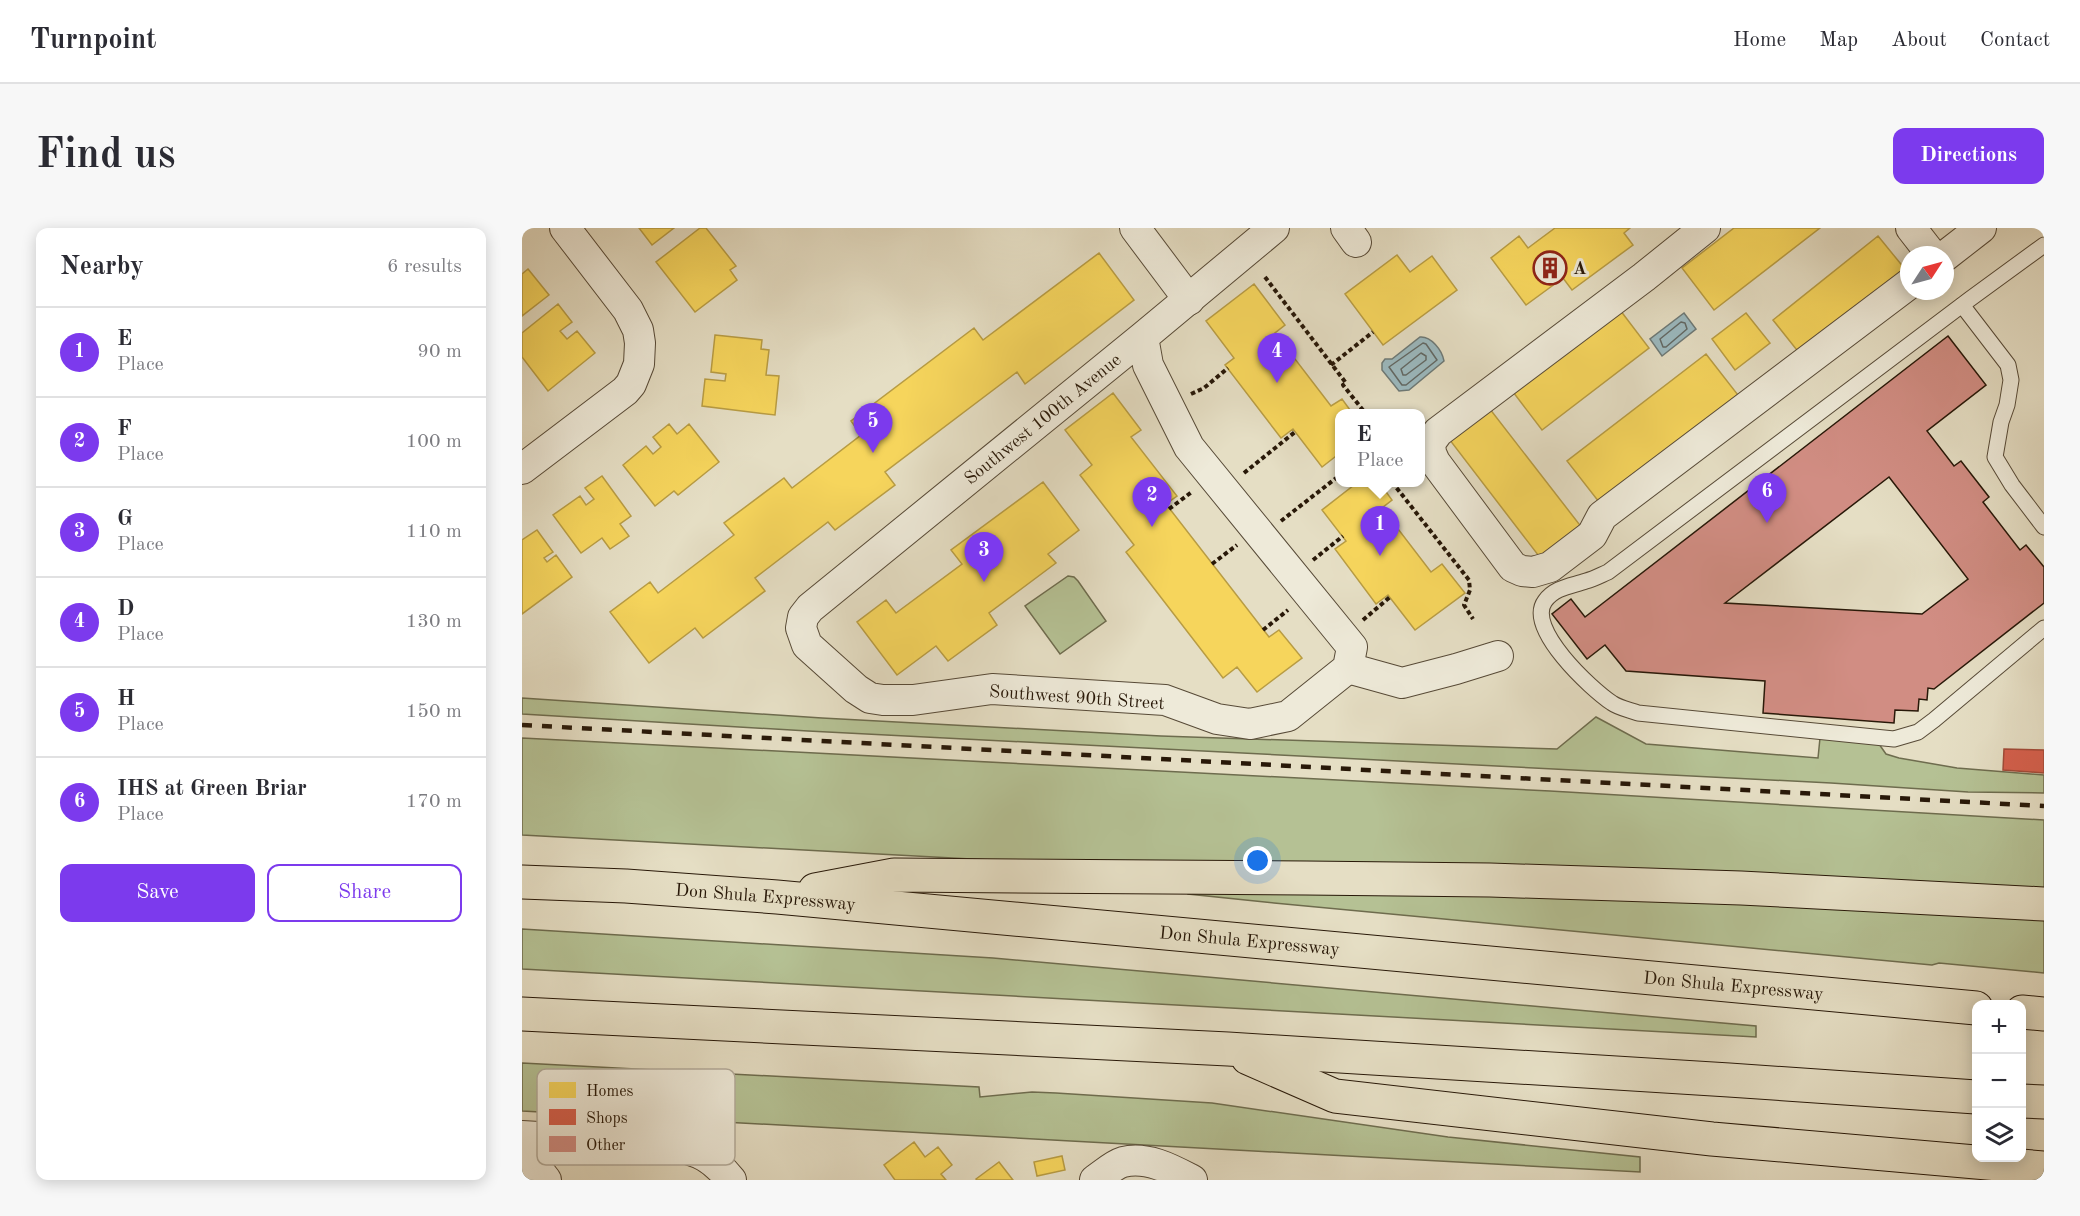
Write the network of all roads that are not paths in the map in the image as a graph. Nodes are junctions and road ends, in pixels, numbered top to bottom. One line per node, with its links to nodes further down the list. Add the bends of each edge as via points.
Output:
1 (565, 228): 14 (street, via 628,310 638,330 640,354 636,375 625,391)
2 (1134, 228): 11 (street)
3 (1274, 228): 11 (street, Southwest 100th Avenue)
4 (1705, 228): 10 (street, via 1432,439 1430,448 1435,462 1513,567 1533,572 1550,567 1592,535 1602,516)
5 (1911, 228): 8 (street)
6 (1981, 228): 9 (street)
7 (2044, 245): 12 (lane)
8 (1925, 246)
9 (1954, 249)
10 (1900, 291)
11 (1189, 300): 13 (street, Southwest 100th Avenue)
12 (1962, 305): 15 (lane, via 2008,365 2011,380 1995,457); 17 (lane, via 1608,572 1551,595 1541,608 1544,628 1579,676 1614,704 1638,713 1894,739 1918,732)
13 (1143, 337): 16 (street, Southwest 100th Avenue); 19 (street, via 1148,365 1189,447 1352,647)
14 (522, 469)
15 (2044, 527)
16 (810, 608): 19 (street, Southwest 90th Street, via 801,628 807,645 856,689 870,698 883,700 993,689 1165,700 1217,719 1250,724 1288,716)
17 (2044, 628)
18 (1498, 656): 19 (street, via 1402,683)
19 (1348, 668)
20 (522, 882): 21 (highway, Don Shula Expressway)
21 (777, 897): 22 (highway, via 894,875 1490,880); 23 (highway, Don Shula Expressway)
22 (2044, 904)
23 (1972, 1008)
24 (2026, 1012): 26 (highway)
25 (522, 1014): 27 (highway)
26 (2044, 1014)
27 (1228, 1049): 28 (highway); 35 (highway, via 1335,1096 1712,1139)
28 (1972, 1097)
29 (2026, 1101): 30 (highway)
30 (2044, 1102)
31 (522, 1136): 32 (street)
32 (537, 1137)
33 (522, 1149): 36 (street)
34 (717, 1165): 37 (street)
35 (2044, 1168)
36 (546, 1180)
37 (731, 1180)
38 (1095, 1180): 39 (street, via 1122,1162 1136,1161 1166,1167)
39 (1192, 1180)

